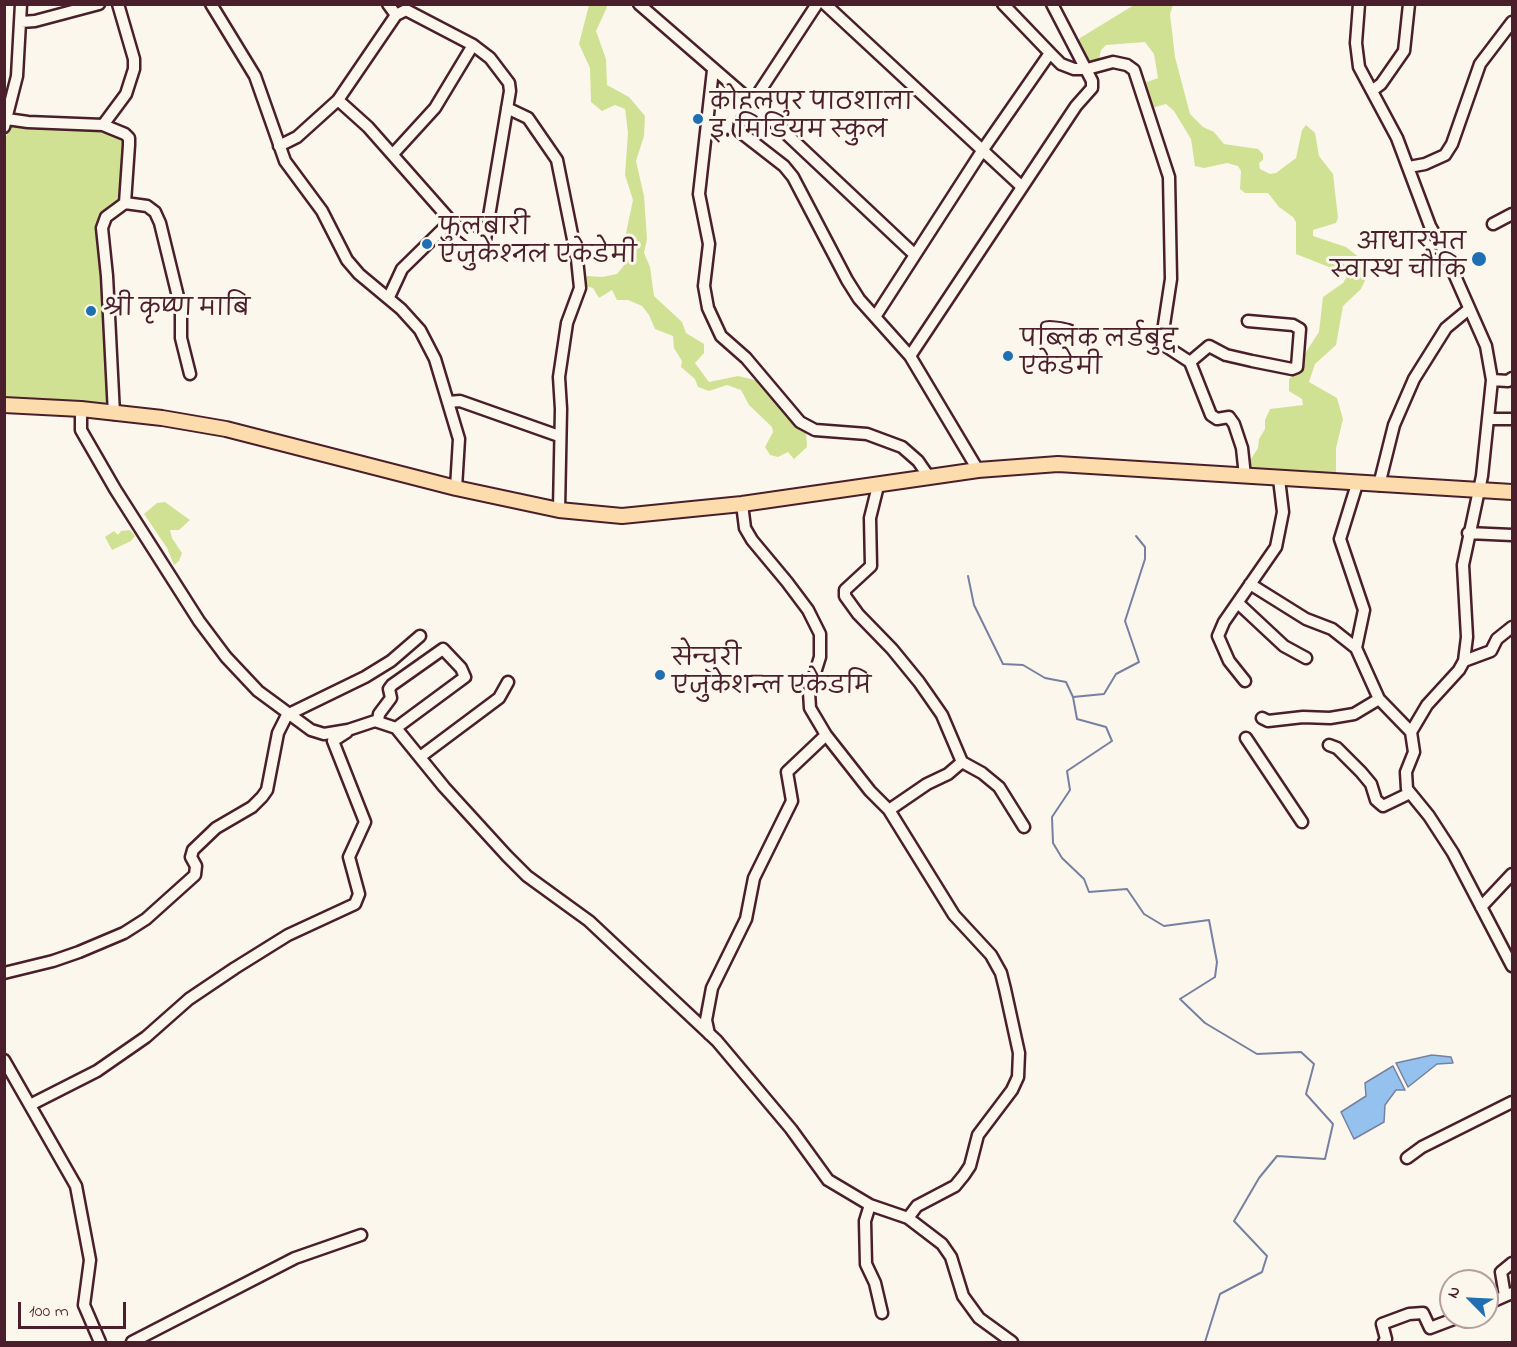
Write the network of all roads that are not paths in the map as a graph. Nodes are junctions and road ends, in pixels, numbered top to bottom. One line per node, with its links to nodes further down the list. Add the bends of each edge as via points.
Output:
1 (21, 4): 14 (street)
2 (99, 4): 14 (street)
3 (118, 4): 25 (street, via 134,69 126,94)
4 (211, 4): 26 (street, via 255,76)
5 (388, 4): 13 (street)
6 (639, 4): 19 (street)
7 (817, 4): 22 (street)
8 (825, 4): 27 (street)
9 (1003, 4): 17 (street)
10 (1052, 4): 18 (street)
11 (1359, 4): 20 (street, via 1359,67)
12 (1409, 4): 20 (street, via 1404,51)
13 (396, 15): 16 (street, via 406,10); 21 (street)
14 (21, 22): 24 (street)
15 (1512, 22): 29 (street, via 1480,64 1445,155)
16 (473, 45): 23 (street, via 490,58 509,83); 28 (street, via 435,108)
17 (1050, 53): 18 (street, via 1061,64); 27 (street)
18 (1087, 69): 30 (street, via 1092,88); 41 (street, via 1113,62 1127,65 1134,70 1147,105 1169,177 1171,279 1162,338 1164,345)
19 (713, 70): 22 (street); 54 (street, via 699,194 709,244 704,286 708,308 721,336 746,358 800,422 815,430 850,431 902,447)
20 (1373, 90): 29 (street)
21 (338, 100): 26 (street, via 297,137); 28 (street)
22 (752, 103): 35 (street); 38 (street, via 739,131 793,177 847,280)
23 (507, 108): 33 (street, via 485,240 477,242); 51 (street, via 528,118 557,160 577,259 580,288 567,323 559,377)
24 (6, 123): 25 (street)
25 (103, 125): 31 (street, via 129,138)
26 (279, 146): 36 (street, via 322,211 347,260)
27 (982, 152): 30 (street); 35 (street)
28 (393, 154): 33 (street)
29 (1409, 167): 37 (street, via 1430,226)
30 (1021, 186): 40 (street)
31 (124, 203): 42 (street, via 147,206 160,224); 48 (street, via 106,217 102,228)
32 (1512, 214): 34 (street)
33 (451, 221): 36 (street, via 402,269)
34 (1493, 224)
35 (915, 255): 38 (street)
36 (388, 297): 45 (street, via 420,330 435,359)
37 (1469, 309): 43 (street, via 1486,345); 57 (street, via 1446,328 1414,380 1394,425)
38 (875, 317): 40 (street)
39 (1248, 321): 41 (street, via 1297,326 1298,367 1234,357 1209,345)
40 (910, 356): 52 (street)
41 (1190, 362): 53 (street, via 1211,415 1217,419 1229,417 1233,424)
42 (190, 374)
43 (1492, 380): 44 (street); 49 (street)
44 (1511, 380)
45 (448, 402): 51 (street, via 460,401); 59 (street, via 459,439)
46 (4, 405): 47 (main road)
47 (81, 409): 48 (main road); 76 (street, via 81,430 199,621 238,670)
48 (114, 414): 59 (main road, via 226,429)
49 (1488, 418): 50 (street); 60 (street)
50 (1512, 419)
51 (560, 436): 63 (street)
52 (978, 470): 53 (main road, via 1058,464); 54 (main road)
53 (1248, 476): 55 (main road)
54 (929, 477): 58 (main road)
55 (1277, 479): 56 (main road); 66 (street, via 1283,512 1281,532 1276,547)
56 (1356, 484): 57 (main road); 70 (street, via 1340,539 1364,610)
57 (1379, 485): 60 (main road)
58 (878, 486): 62 (main road); 86 (street, via 870,518 871,567 845,590 845,596 942,715)
59 (456, 488): 63 (main road)
60 (1477, 490): 61 (main road); 64 (street)
61 (1512, 492)
62 (742, 504): 63 (main road, via 622,516); 82 (street, via 745,528 752,540 794,591 820,634 820,657 809,692 810,708)
63 (559, 510)
64 (1468, 533): 65 (street); 72 (street, via 1463,565 1467,637)
65 (1512, 536)
66 (1250, 584): 67 (street); 70 (street, via 1306,619 1332,628)
67 (1239, 604): 71 (street, via 1284,646); 73 (street, via 1218,636 1229,661)
68 (1512, 627): 72 (street, via 1497,639 1491,651)
69 (420, 636): 76 (street, via 365,677)
70 (1356, 648): 75 (street)
71 (1306, 658)
72 (1464, 661): 81 (street, via 1426,705)
73 (1245, 681)
74 (508, 682): 85 (street, via 499,698)
75 (1379, 699): 77 (street, via 1354,714 1330,718); 81 (street)
76 (287, 715): 80 (street, via 324,734); 94 (street, via 278,733 267,789 252,807 216,828 193,850 191,857 197,871 185,885 124,933 53,961)
77 (1262, 718)
78 (378, 722): 79 (street); 79 (street, via 379,714 391,699 392,685 443,649 465,677); 80 (street)
79 (396, 728): 85 (street)
80 (348, 730): 98 (street, via 333,741 365,822 349,857 359,894 355,904 288,935 189,999 146,1037 97,1071)
81 (1411, 732): 87 (street, via 1414,752 1406,772)
82 (826, 735): 88 (street); 95 (street, via 787,772 792,801 754,878 746,919 712,988 706,1020)
83 (1246, 738): 89 (street)
84 (1329, 745): 87 (street, via 1361,772 1383,806)
85 (420, 757): 95 (street, via 527,876 589,921)
86 (962, 762): 88 (street); 90 (street, via 999,787)
87 (1410, 793): 92 (street, via 1453,853)
88 (890, 810): 101 (street, via 954,915 991,955 1001,973 1019,1053 1018,1077 978,1135 970,1166 954,1186 916,1206)
89 (1302, 822)
90 (1024, 827)
91 (1512, 874): 92 (street)
92 (1481, 907): 93 (street)
93 (1512, 966)
94 (4, 973)
95 (709, 1034): 100 (street, via 791,1129 828,1180)
96 (4, 1060): 98 (street)
97 (1512, 1102): 99 (street)
98 (32, 1104): 107 (street, via 68,1169 83,1209 90,1260 84,1305)
99 (1407, 1158)
100 (870, 1205): 101 (street); 105 (street, via 865,1221 865,1256)
101 (908, 1218): 109 (street, via 942,1244 951,1257 963,1296 979,1318)
102 (361, 1235): 108 (street, via 296,1258)
103 (1512, 1263): 104 (street, via 1502,1272)
104 (1509, 1294)
105 (882, 1313)
106 (1439, 1325): 110 (street, via 1430,1328 1423,1313 1409,1314 1382,1324)
107 (100, 1342)
108 (132, 1342)
109 (1012, 1342)
110 (1384, 1342)

